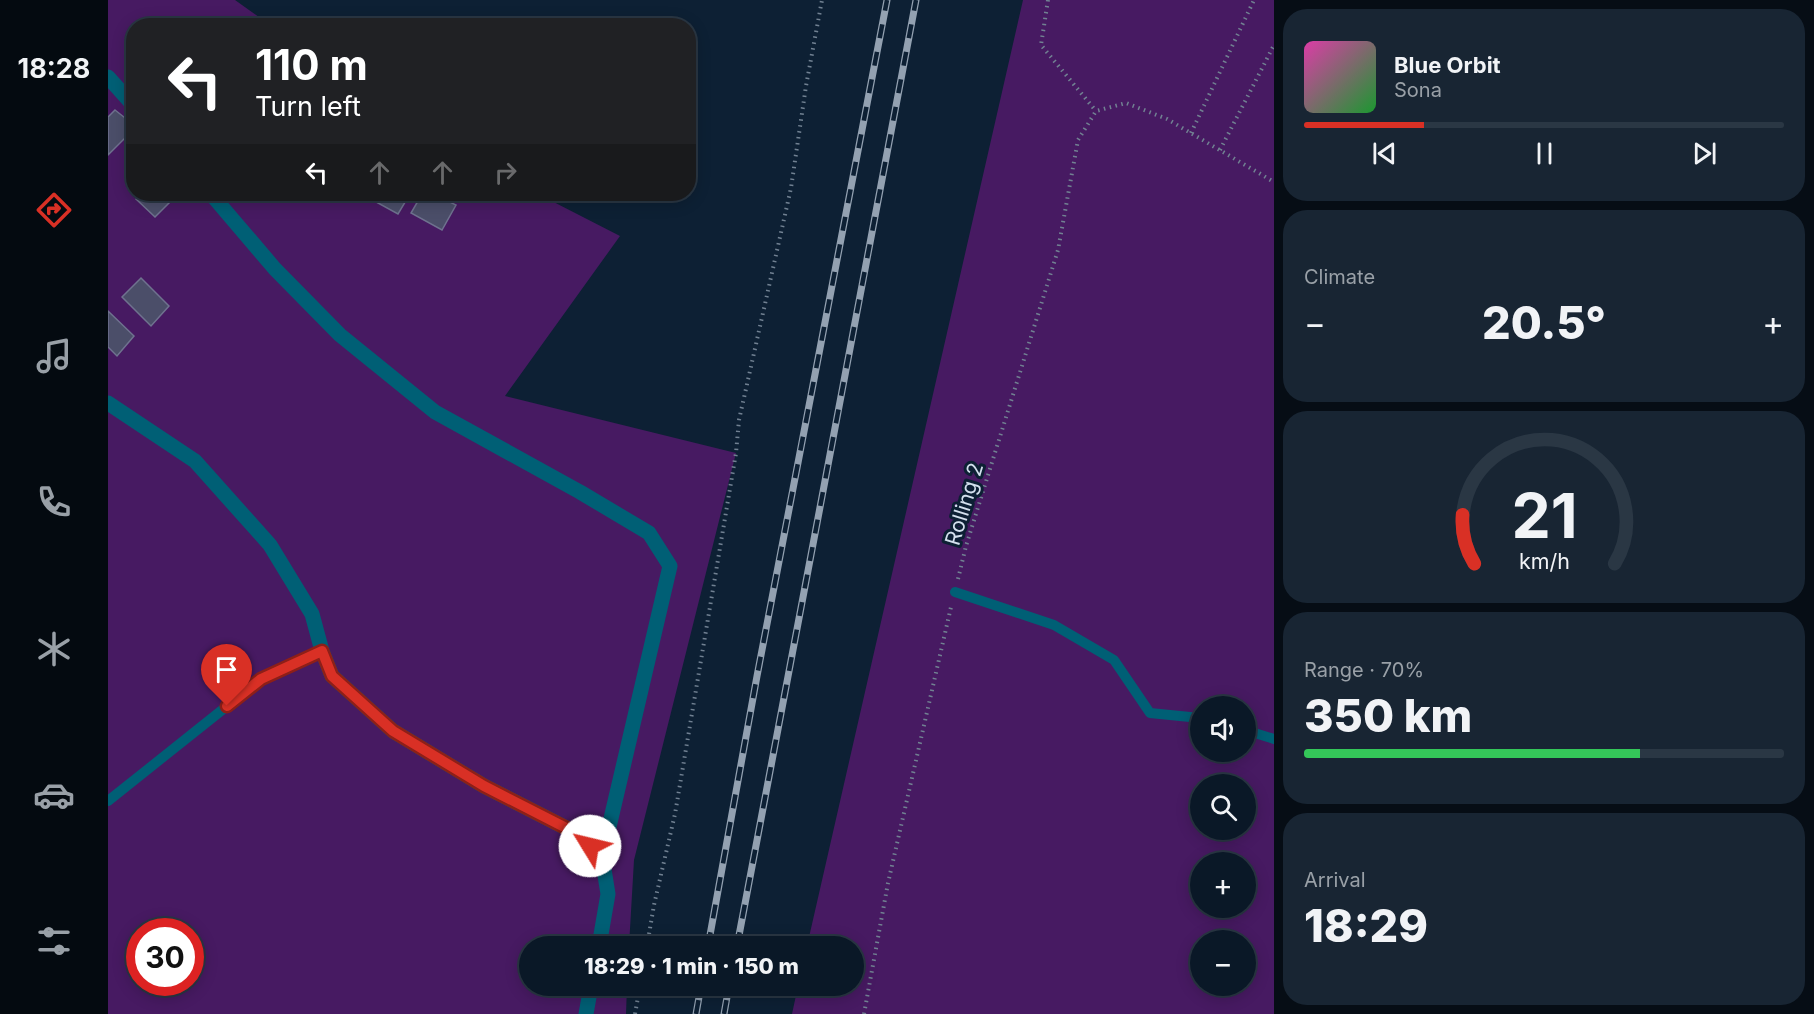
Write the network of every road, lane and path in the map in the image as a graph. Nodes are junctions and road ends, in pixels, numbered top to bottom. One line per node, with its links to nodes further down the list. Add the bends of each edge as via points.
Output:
1 (822, 0): 21 (path, via 791,188 739,420 675,814)
2 (1048, 0): 7 (path, via 1041,45)
3 (1254, 0): 8 (path)
4 (1274, 45): 9 (path)
5 (108, 77): 6 (street)
6 (126, 97)
7 (1096, 111): 8 (path, via 1126,103); 13 (path, Rolling 2, via 1078,140 1058,250)
8 (1191, 133): 9 (path)
9 (1220, 150): 10 (path)
10 (1274, 182)
11 (217, 201): 19 (street, via 275,269 340,335 435,412 649,532 670,566)
12 (108, 404): 14 (street, via 195,461 270,544 312,614)
13 (955, 592): 15 (lane, via 1054,625 1114,660 1150,712); 26 (path, Rolling 2, via 888,883)
14 (322, 651): 18 (lane, via 261,679); 19 (street, via 332,676 393,731 484,786 578,834)
15 (1190, 717)
16 (1256, 733): 17 (lane)
17 (1274, 739)
18 (108, 801)
19 (602, 857): 20 (street, via 608,894)
20 (600, 936)
21 (649, 936)
22 (589, 996): 24 (street)
23 (638, 996): 25 (path)
24 (586, 1014)
25 (635, 1014)
26 (864, 1014)

